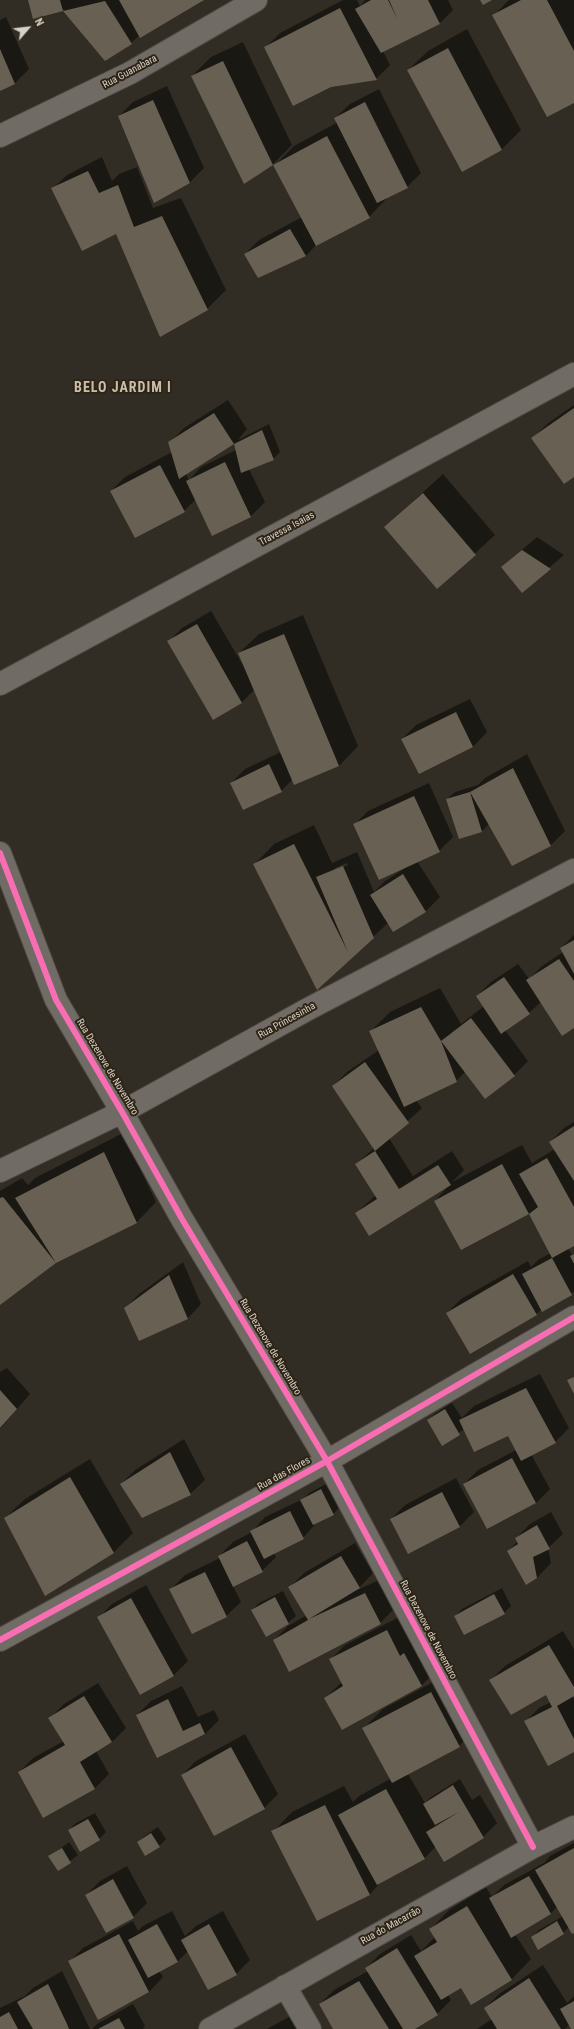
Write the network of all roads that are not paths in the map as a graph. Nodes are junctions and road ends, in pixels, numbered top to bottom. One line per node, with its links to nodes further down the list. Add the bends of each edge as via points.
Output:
1 (256, 0): 2 (street, Rua Guanabara, via 130,73)
2 (0, 136)
3 (574, 374): 4 (street, Travessa Isaias)
4 (0, 684)
5 (0, 853): 7 (street, Rua Dezenove de Novembro, via 56,1000)
6 (574, 870): 7 (street, Rua Princesinha, via 317,1005)
7 (122, 1112): 8 (street, Rua Princesinha); 10 (street, Rua Dezenove de Novembro, via 182,1219)
8 (0, 1171)
9 (574, 1317): 10 (street, Rua das Flores)
10 (328, 1461): 11 (street, Rua das Flores); 13 (street, Rua Dezenove de Novembro)
11 (0, 1640)
12 (574, 1827): 13 (street, Rua do Macarrão)
13 (533, 1847): 14 (street, Rua do Macarrão)
14 (285, 1986): 15 (street, Rua do Macarrão); 16 (street)
15 (210, 2029)
16 (310, 2029)

